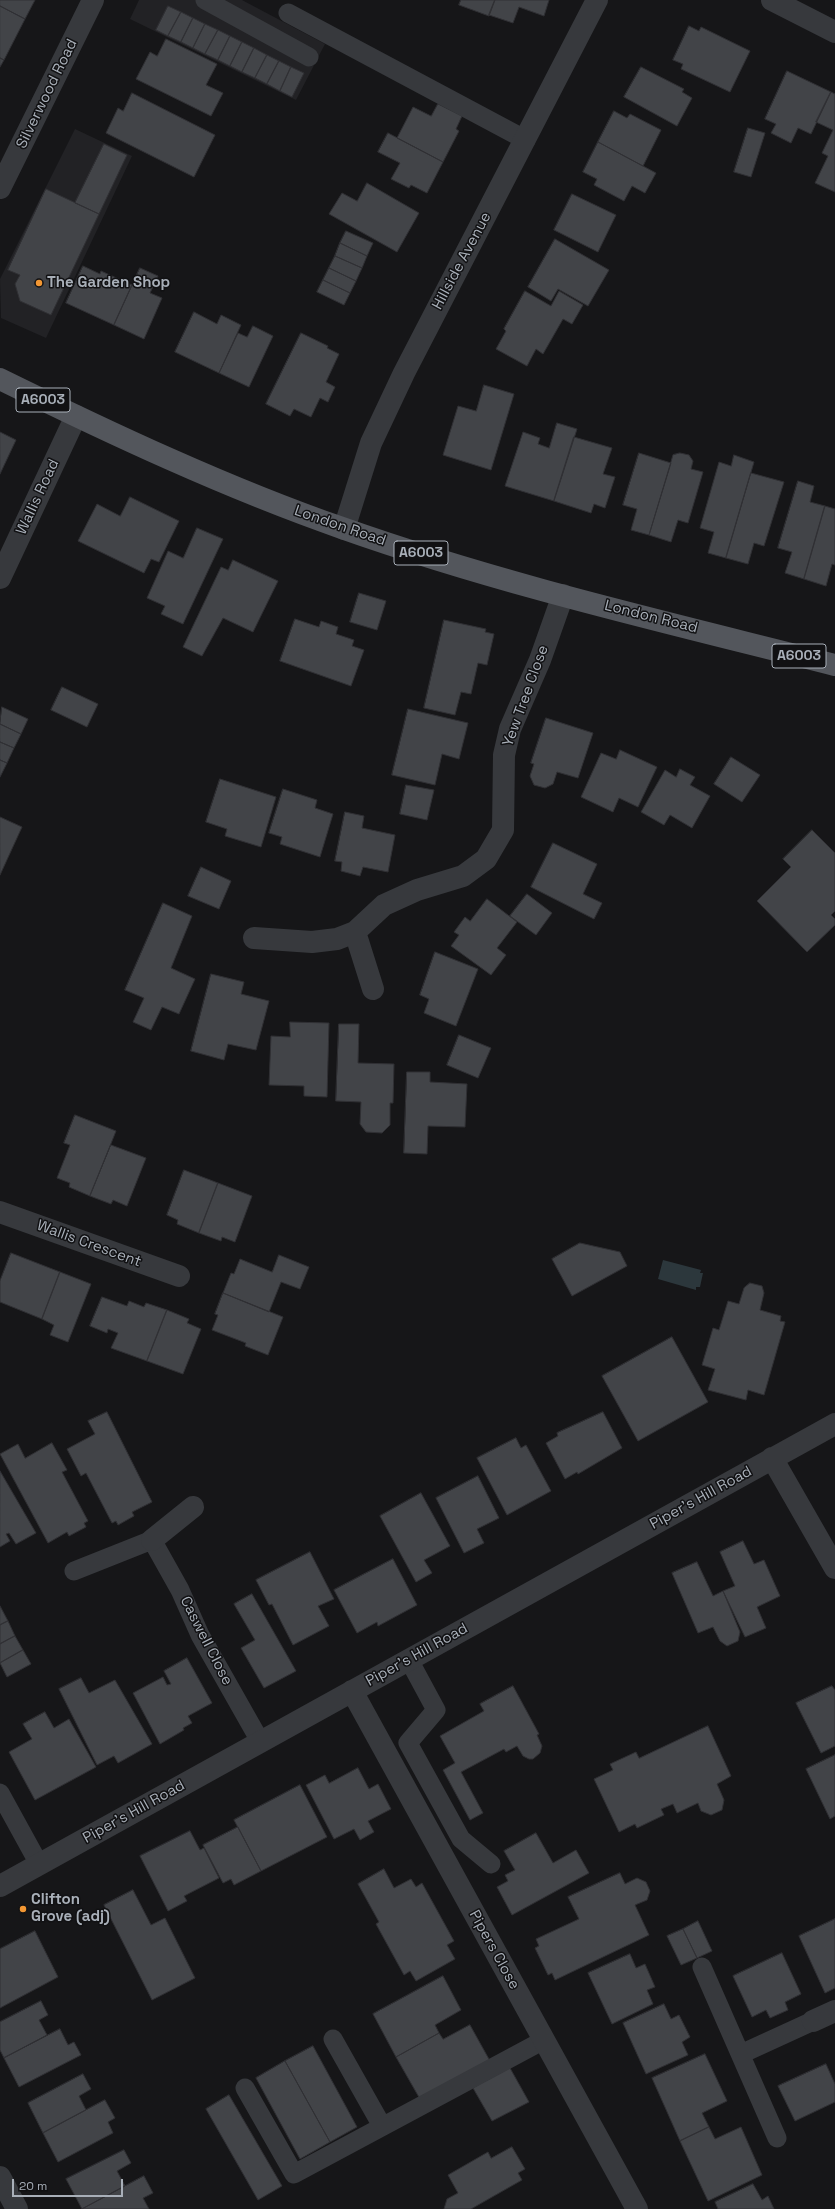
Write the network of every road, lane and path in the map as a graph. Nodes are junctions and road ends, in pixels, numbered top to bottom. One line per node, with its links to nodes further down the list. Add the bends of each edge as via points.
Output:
1 (93, 0): 9 (street, Silverwood Road)
2 (205, 0): 7 (lane)
3 (597, 0): 8 (street, Hillside Avenue)
4 (772, 0): 6 (street)
5 (288, 13): 8 (lane)
6 (835, 32)
7 (310, 57)
8 (526, 140): 12 (street, Hillside Avenue, via 400,380 372,443)
9 (0, 188)
10 (0, 380): 11 (main road, London Road / A6003)
11 (76, 416): 12 (main road, London Road / A6003, via 282,506); 13 (street, Wallis Road)
12 (344, 529): 14 (main road, London Road / A6003)
13 (0, 578)
14 (563, 595): 15 (main road, London Road / A6003); 16 (street, Yew Tree Close, via 540,660 510,729 504,755 502,830 486,859 463,876 417,890 384,906)
15 (835, 665)
16 (355, 932): 17 (street, Yew Tree Close, via 337,939 312,942); 18 (street)
17 (254, 938)
18 (373, 989)
19 (0, 1212): 20 (street, Wallis Crescent)
20 (179, 1276)
21 (835, 1424): 22 (street, Piper's Hill Road)
22 (772, 1458): 25 (street); 27 (street, Piper's Hill Road)
23 (193, 1507): 24 (street)
24 (152, 1540): 26 (lane); 29 (lane, Caswell Close, via 180,1590 200,1635)
25 (835, 1568)
26 (74, 1571)
27 (409, 1660): 28 (street, Piper's Hill Road); 32 (lane, via 436,1710 408,1742 461,1840)
28 (352, 1690): 29 (street, Piper's Hill Road); 38 (street, Pipers Close)
29 (260, 1741): 31 (street, Piper's Hill Road)
30 (0, 1793): 31 (lane)
31 (39, 1864): 33 (street, Piper's Hill Road)
32 (491, 1864)
33 (0, 1886)
34 (702, 1967): 39 (lane)
35 (835, 2010): 36 (street)
36 (813, 2021): 39 (lane)
37 (333, 2039): 41 (lane)
38 (544, 2040): 41 (lane); 45 (street, Pipers Close)
39 (741, 2054): 42 (lane)
40 (245, 2088): 41 (lane, via 294,2174)
41 (382, 2126)
42 (777, 2138)
43 (0, 2177): 44 (street)
44 (17, 2209)
45 (637, 2209)

